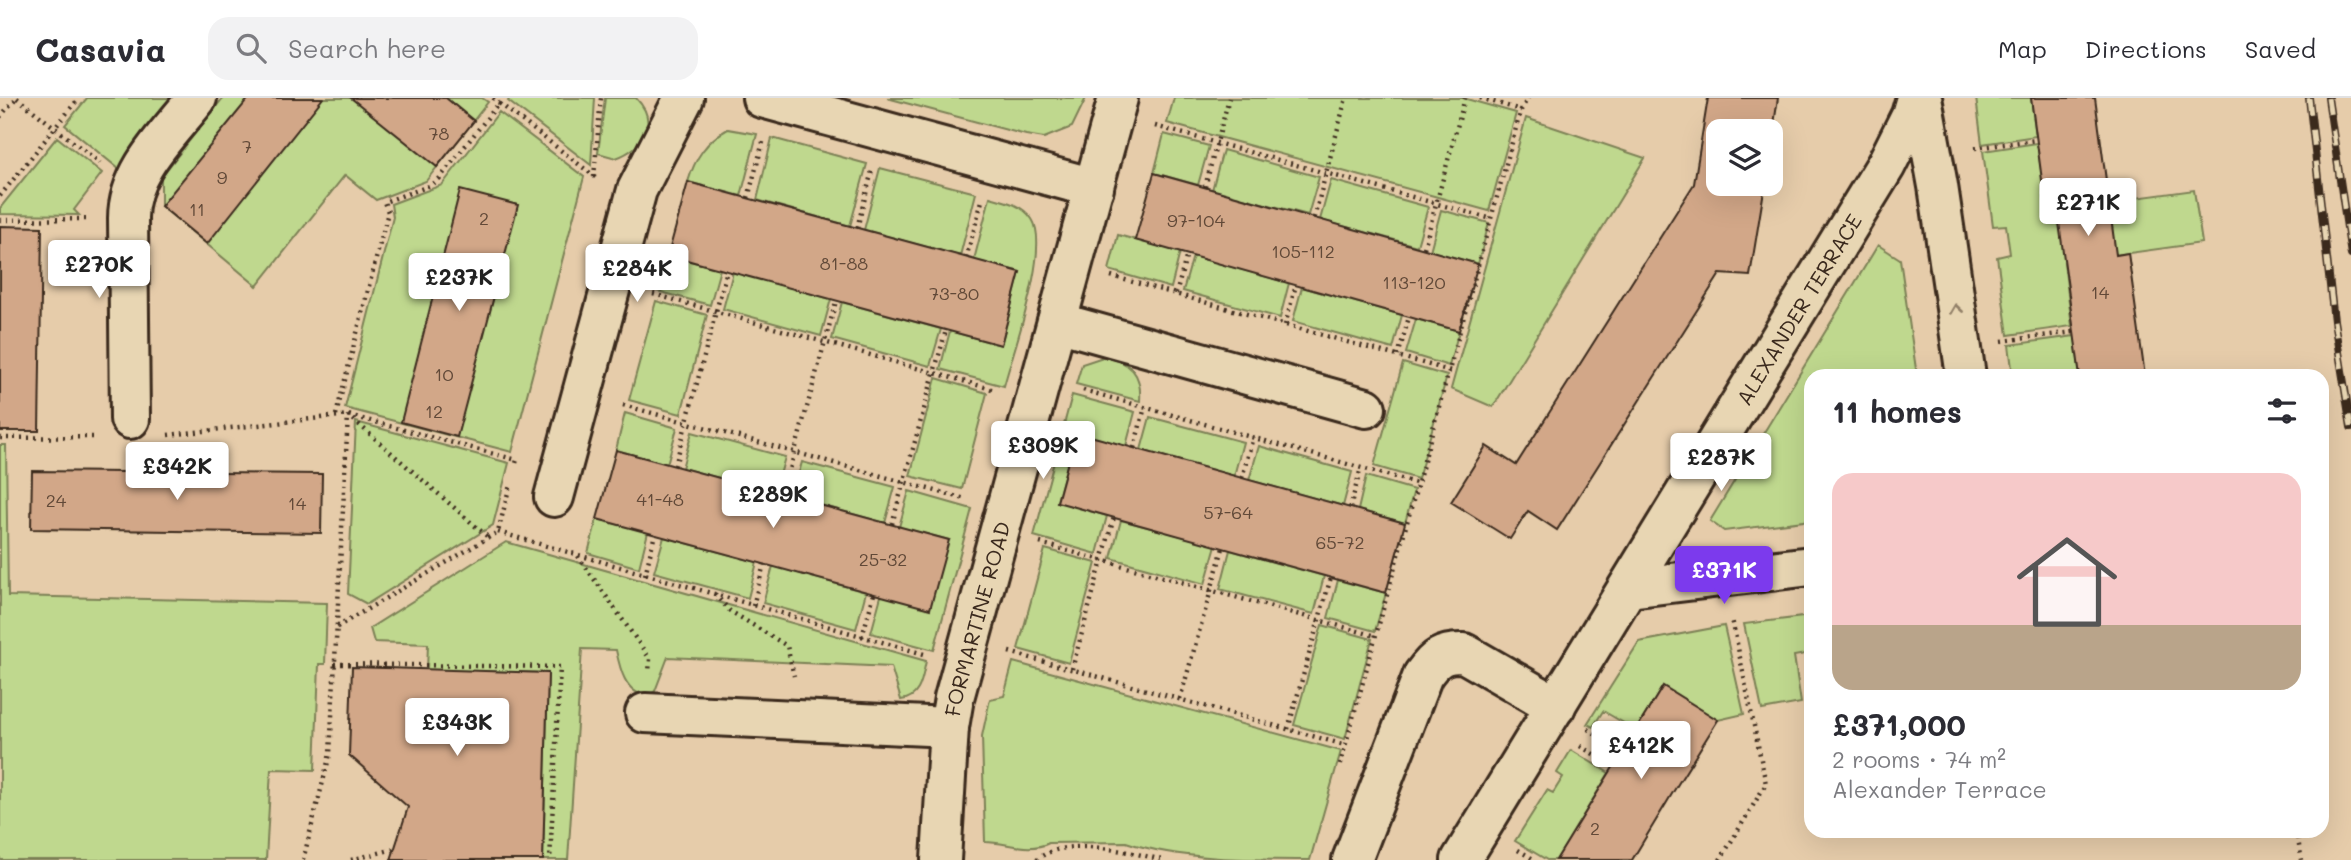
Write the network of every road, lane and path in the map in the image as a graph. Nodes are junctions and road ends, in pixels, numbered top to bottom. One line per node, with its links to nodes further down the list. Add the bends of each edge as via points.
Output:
1 (17, 98): 18 (path); 20 (path)
2 (79, 98): 20 (path)
3 (197, 98): 33 (street, via 146,163)
4 (493, 98): 15 (path)
5 (601, 98): 27 (path)
6 (684, 98): 30 (street)
7 (1118, 98): 29 (street, FORMARTINE ROAD)
8 (1229, 98): 23 (path)
9 (1346, 98): 26 (path)
10 (1465, 98): 34 (path)
11 (1480, 98): 17 (path)
12 (1528, 98): 17 (path)
13 (1916, 98): 96 (street, ALEXANDER TERRACE, via 1886,165)
14 (1922, 98): 56 (street, one-way to 14)
15 (500, 100): 27 (path); 64 (path, via 440,178 384,202 388,212)
16 (768, 100): 21 (street); 32 (path)
17 (1521, 110): 36 (path)
18 (0, 117)
19 (1155, 126): 23 (path)
20 (55, 128): 31 (path); 33 (path)
21 (883, 130): 25 (street); 38 (path)
22 (2036, 140): 24 (path)
23 (1217, 143): 26 (path); 28 (path)
24 (1988, 146)
25 (993, 160): 29 (street); 41 (path)
26 (1326, 173): 34 (path); 35 (path)
27 (594, 178): 30 (path)
28 (1205, 187)
29 (1094, 188): 42 (street, FORMARTINE ROAD)
30 (637, 190): 44 (street)
31 (0, 197)
32 (748, 198)
33 (130, 202): 37 (path); 67 (street)
34 (1436, 203): 36 (path); 39 (path)
35 (1314, 218)
36 (1492, 219): 57 (path)
37 (0, 220)
38 (857, 228)
39 (1424, 248)
40 (1187, 254): 46 (path)
41 (966, 258)
42 (1073, 265): 46 (path); 50 (street, FORMARTINE ROAD)
43 (727, 270): 48 (path)
44 (612, 282): 48 (path); 61 (street)
45 (1296, 285): 51 (path)
46 (1176, 294): 51 (path)
47 (836, 300): 54 (path)
48 (716, 312): 54 (path); 66 (path)
49 (1409, 317): 55 (path)
50 (1057, 322): 59 (street, FORMARTINE ROAD); 63 (street)
51 (1285, 324): 55 (path)
52 (946, 330): 58 (path)
53 (2074, 332): 56 (path)
54 (825, 342): 58 (path); 72 (path)
55 (1398, 356): 57 (path)
56 (1963, 361)
57 (1451, 371): 78 (path)
58 (934, 373): 60 (path); 76 (path)
59 (1041, 379): 62 (path); 85 (street, FORMARTINE ROAD)
60 (984, 387)
61 (582, 394): 66 (path); 80 (street)
62 (1145, 407): 70 (path); 71 (path)
63 (1366, 408)
64 (336, 415): 65 (path); 68 (path)
65 (348, 415): 77 (path, via 517,460); 87 (path); 102 (path)
66 (686, 423): 72 (path); 73 (path)
67 (116, 428): 69 (path)
68 (165, 435)
69 (0, 438)
70 (1253, 438): 74 (path); 75 (path)
71 (1134, 448)
72 (795, 452): 76 (path); 79 (path)
73 (675, 466)
74 (1362, 468): 78 (path); 82 (path)
75 (1242, 478)
76 (904, 482): 81 (path); 84 (path)
77 (510, 484)
78 (1419, 484): 103 (path)
79 (783, 495)
80 (554, 497)
81 (958, 497)
82 (1350, 508)
83 (1114, 517): 90 (path)
84 (892, 524)
85 (999, 532): 90 (path); 107 (street, FORMARTINE ROAD)
86 (655, 534): 93 (path)
87 (489, 538): 89 (path, via 498,533); 102 (path)
88 (1223, 548): 97 (path)
89 (578, 556): 93 (path); 111 (path, via 650,659)
90 (1102, 560): 97 (path); 108 (path)
91 (764, 564): 100 (path)
92 (1804, 567): 94 (street)
93 (645, 575): 98 (path)
94 (1723, 576): 96 (street); 131 (path, via 1766,784)
95 (1331, 577): 101 (path)
96 (1629, 588): 110 (street, ALEXANDER TERRACE)
97 (1211, 590): 101 (path); 109 (path)
98 (715, 594): 100 (path); 112 (path, via 730,611 787,646 794,670)
99 (874, 594): 104 (path)
100 (753, 606): 104 (path)
101 (1319, 620): 103 (path); 114 (path)
102 (336, 628): 106 (path)
103 (1376, 636): 117 (path)
104 (862, 637): 107 (path)
105 (1015, 654): 108 (path)
106 (334, 664): 123 (path, via 330,754); 125 (path, via 561,667)
107 (962, 665): 113 (street, FORMARTINE ROAD)
108 (1072, 669): 109 (path)
109 (1180, 699): 114 (path)
110 (1556, 706): 129 (street, via 1464,653 1447,653 1433,661 1423,675); 130 (street, ALEXANDER TERRACE)
111 (645, 713): 112 (street)
112 (793, 719): 113 (street)
113 (949, 727): 126 (street, FORMARTINE ROAD)
114 (1288, 729): 117 (path)
115 (1590, 730): 118 (path, via 1580,746 1607,762)
116 (1603, 739): 118 (path)
117 (1345, 745): 120 (path)
118 (1616, 747): 119 (path)
119 (1623, 751)
120 (1339, 770)
121 (2297, 838): 132 (path)
122 (394, 849): 124 (path)
123 (303, 860)
124 (351, 860)
125 (551, 860)
126 (941, 860)
127 (1038, 860): 128 (path, via 1058,849 1102,848)
128 (1162, 860)
129 (1352, 860)
130 (1461, 860)
131 (1720, 860)
132 (2302, 860)

